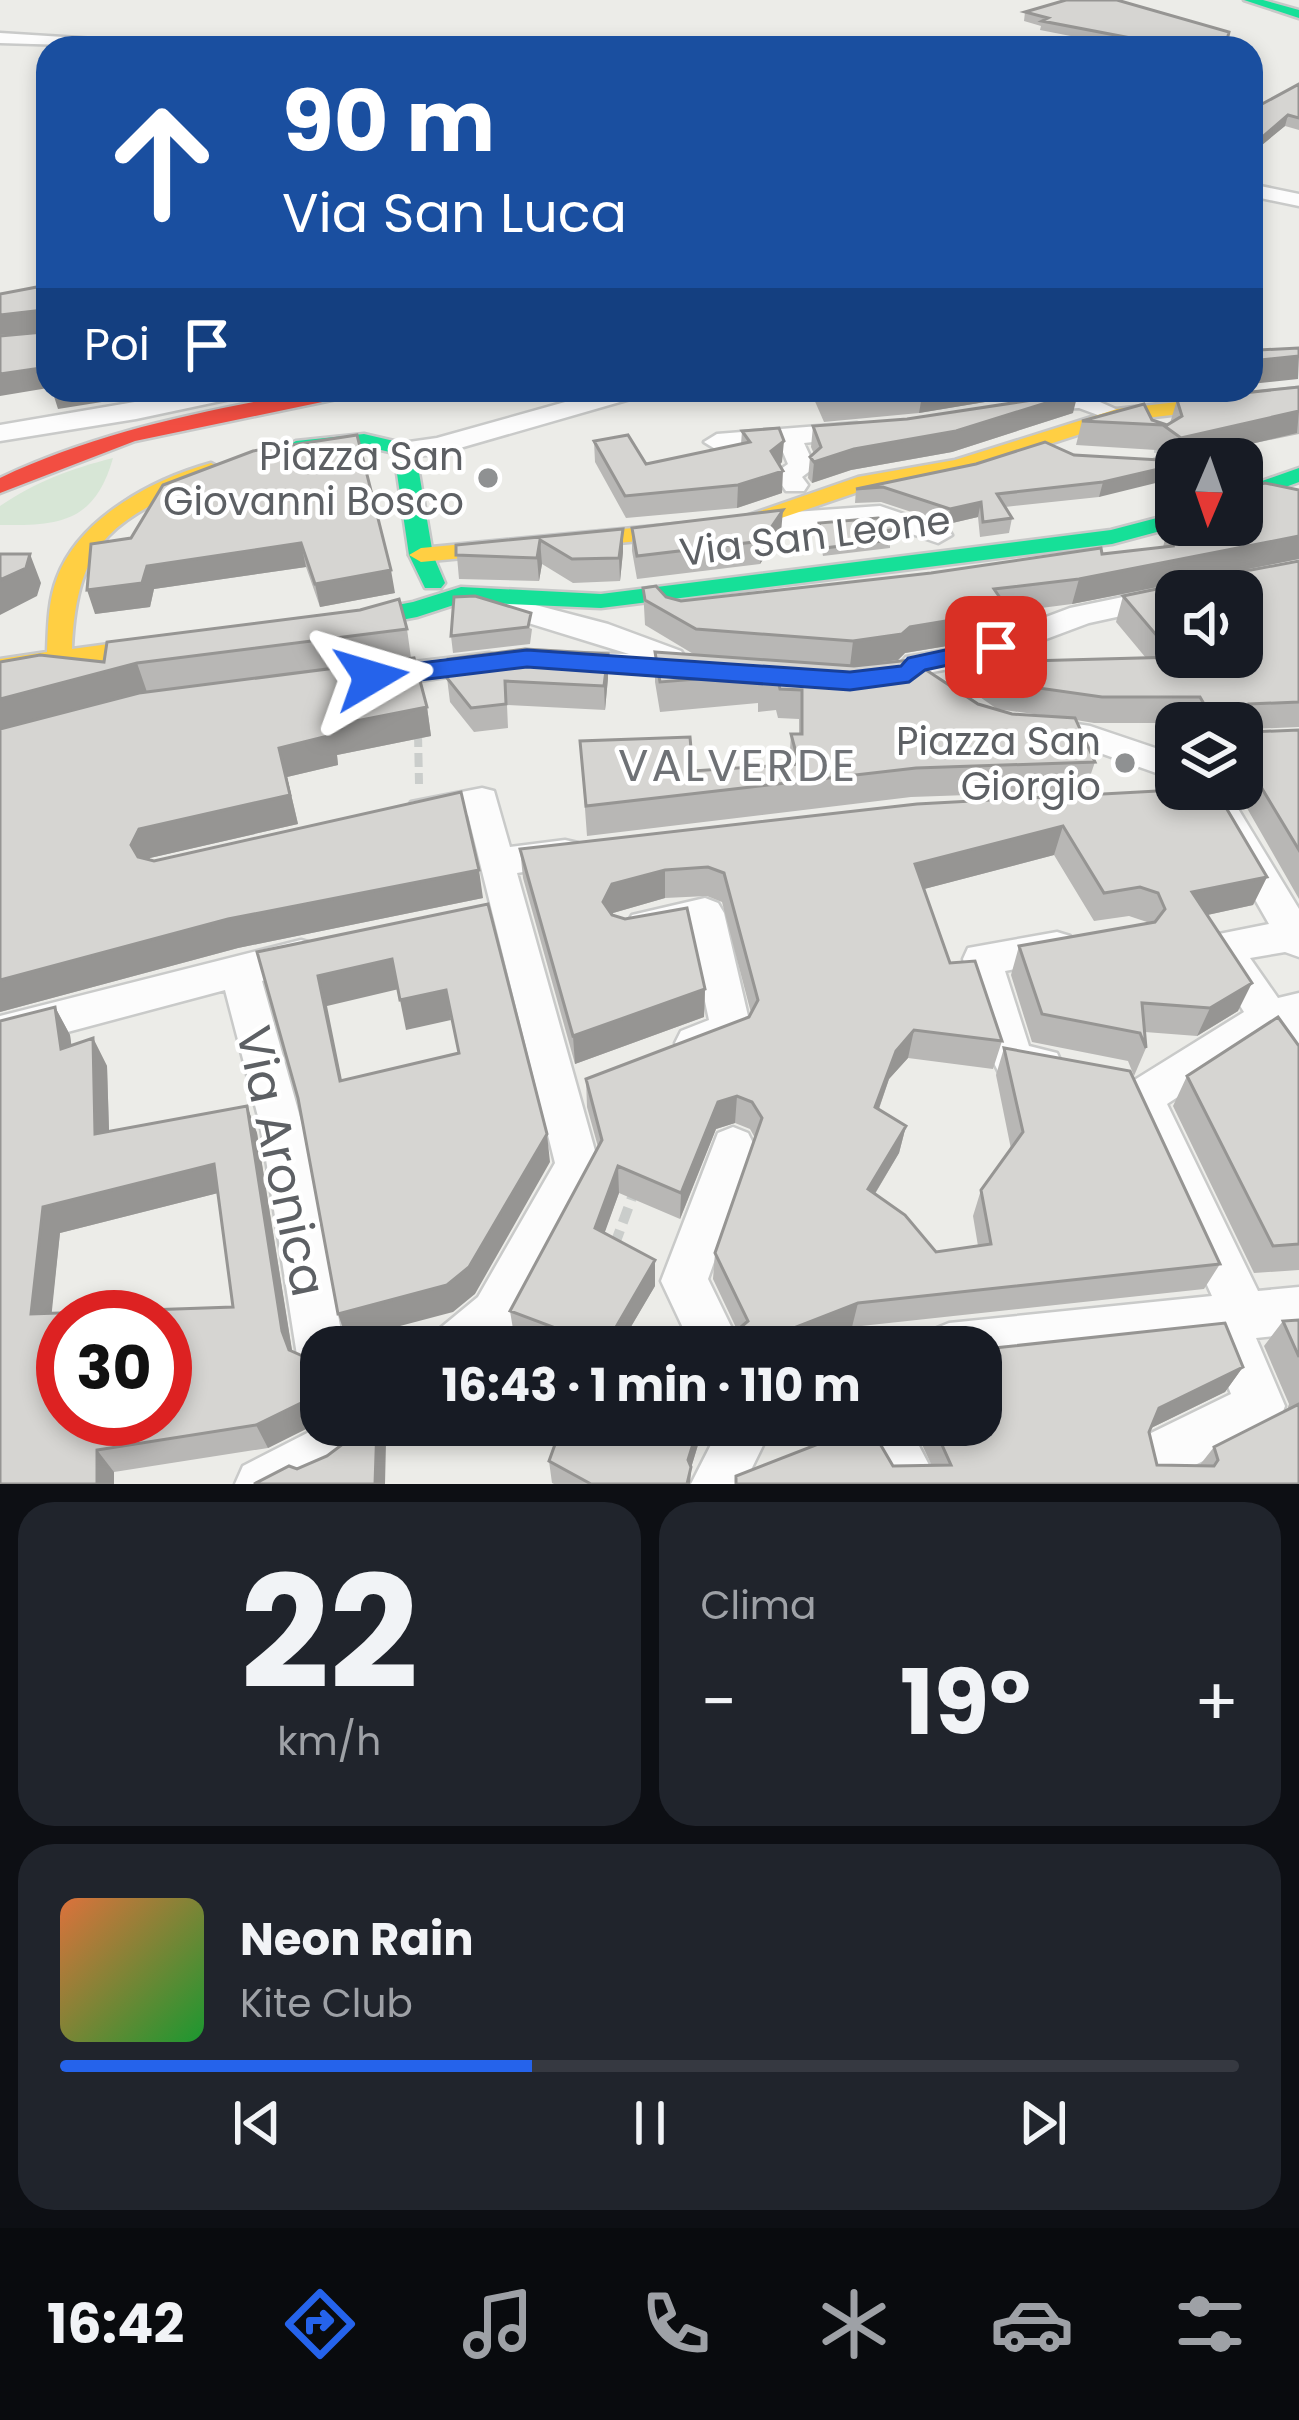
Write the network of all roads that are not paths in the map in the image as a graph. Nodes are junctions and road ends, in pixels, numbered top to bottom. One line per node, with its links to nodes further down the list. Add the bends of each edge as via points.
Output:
1 (1250, 0): 2 (street)
2 (1299, 14)
3 (0, 38): 4 (street)
4 (36, 40)
5 (1263, 192): 6 (street)
6 (1299, 200)
7 (1299, 394): 11 (street, via 1154,437)
8 (183, 402): 13 (street)
9 (292, 402): 22 (street, via 140,433 44,461)
10 (593, 402): 18 (street)
11 (1116, 403): 16 (street)
12 (881, 429): 14 (street)
13 (0, 433)
14 (788, 434): 17 (street); 24 (street, via 802,466 787,474)
15 (931, 439): 20 (street)
16 (1040, 441): 19 (street); 20 (street)
17 (718, 442)
18 (404, 449): 31 (street); 37 (street, via 359,438 255,455 183,480 74,562)
19 (1079, 457)
20 (959, 466): 24 (street)
21 (1299, 474): 23 (street)
22 (0, 486)
23 (1263, 488)
24 (801, 494): 27 (street)
25 (1263, 498): 26 (street)
26 (1299, 504)
27 (743, 524): 29 (street, via 880,514); 31 (street)
28 (1155, 526): 33 (street, Via San Leone)
29 (938, 535)
30 (1145, 553): 33 (street, via 680,613)
31 (422, 555): 32 (street, via 432,582)
32 (461, 594): 33 (street, Via San Leone, via 602,601); 35 (street, Via San Leone); 39 (street, via 632,642)
33 (661, 594)
34 (1155, 599): 41 (street, via 1081,615 971,656 917,664)
35 (315, 627)
36 (190, 641): 37 (street)
37 (59, 658): 38 (street)
38 (0, 668)
39 (687, 668): 40 (street); 43 (street, via 527,658)
40 (731, 670)
41 (909, 673): 42 (street); 44 (street)
42 (869, 678)
43 (348, 680)
44 (947, 693)
45 (1006, 728): 47 (street, via 1053,729)
46 (1155, 748): 47 (street)
47 (1125, 749): 48 (street)
48 (1155, 771)
49 (1224, 810): 56 (street)
50 (390, 817): 52 (street, via 482,800)
51 (610, 850): 52 (street)
52 (496, 862): 53 (street)
53 (508, 912): 54 (street); 66 (street)
54 (464, 922)
55 (627, 928): 62 (street, via 705,914 731,1029)
56 (1297, 939): 60 (street, via 1222,947)
57 (1088, 942): 64 (street, via 982,958 1013,1061)
58 (329, 950): 59 (street)
59 (239, 968): 61 (street); 70 (street, Via Aronica, via 282,1128)
60 (1284, 1013): 63 (street); 69 (street, via 1143,1097)
61 (0, 1033)
62 (666, 1053)
63 (1299, 1061)
64 (1072, 1071)
65 (601, 1078): 66 (street)
66 (558, 1094): 71 (street, via 577,1165 495,1314)
67 (733, 1147): 72 (street, via 684,1281)
68 (1299, 1310): 69 (street)
69 (1234, 1316): 73 (street); 80 (street, via 1260,1406 1163,1454)
70 (316, 1326)
71 (480, 1326)
72 (706, 1326)
73 (1002, 1341)
74 (323, 1446): 77 (street)
75 (737, 1446): 78 (street)
76 (892, 1446): 79 (street)
77 (261, 1484)
78 (717, 1484)
79 (913, 1484)
80 (1170, 1484)

